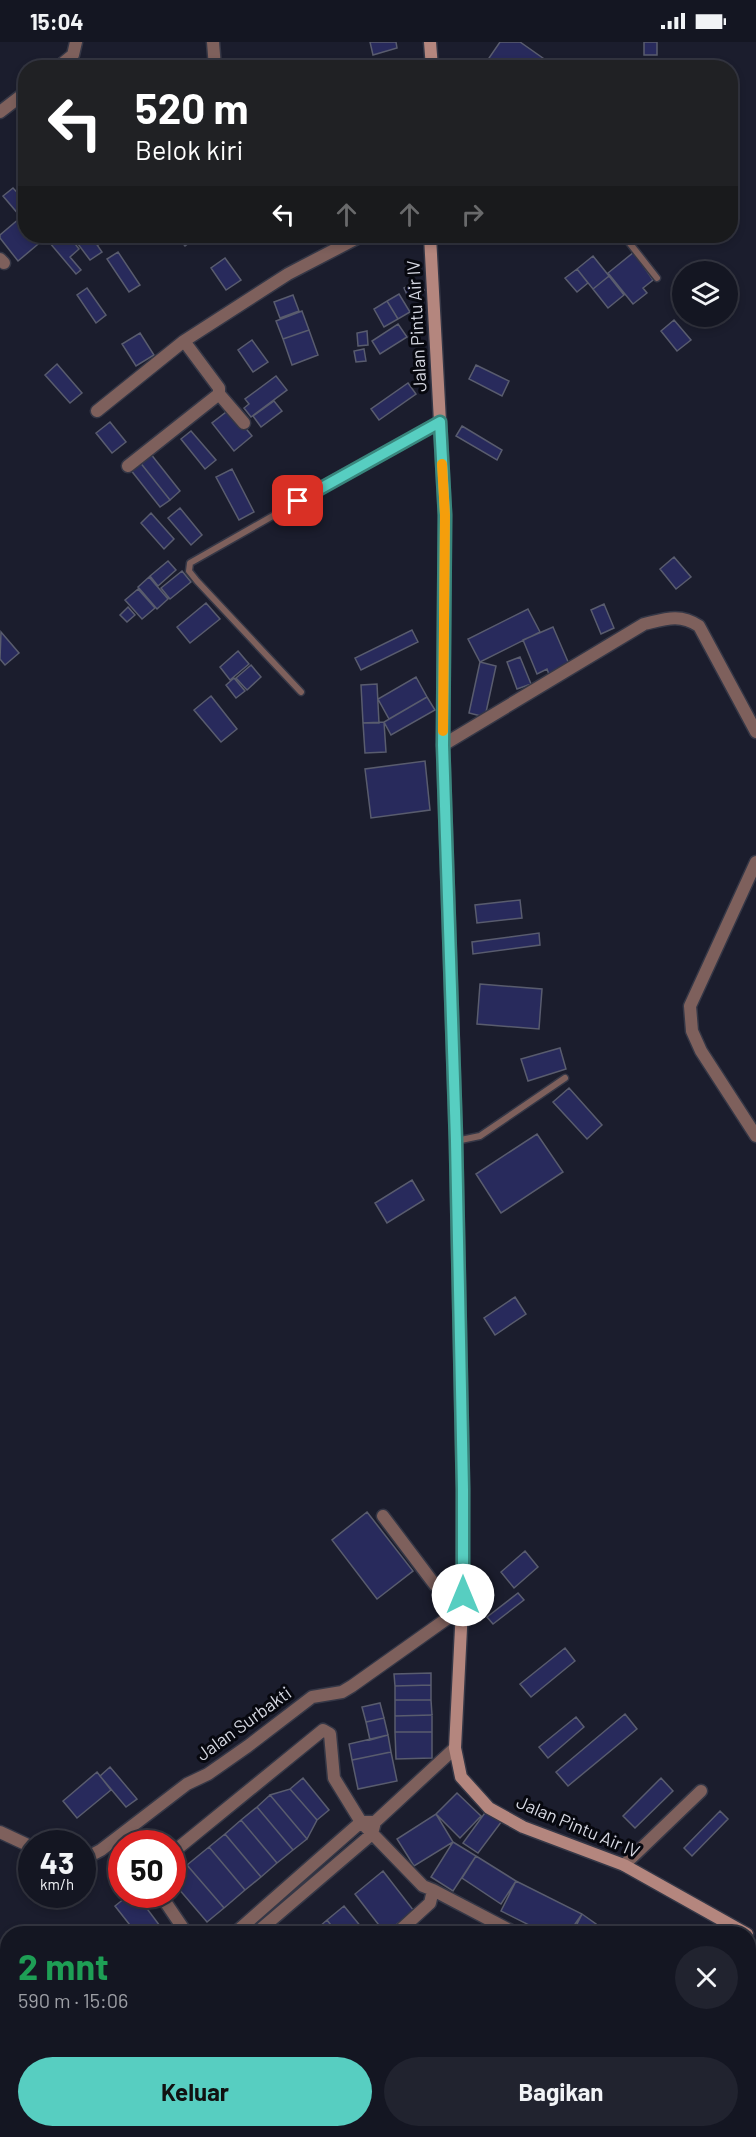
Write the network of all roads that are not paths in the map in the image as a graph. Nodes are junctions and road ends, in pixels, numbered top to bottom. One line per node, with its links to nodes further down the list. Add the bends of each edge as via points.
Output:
1 (76, 42): 4 (street, via 73,55)
2 (213, 42): 5 (street)
3 (430, 42): 6 (main road)
4 (67, 60)
5 (214, 60)
6 (431, 60)
7 (18, 98): 8 (street)
8 (0, 112)
9 (348, 243): 13 (street, via 288,274)
10 (430, 243): 16 (main road, Jalan Pintu Air IV)
11 (630, 243): 12 (lane)
12 (657, 278)
13 (184, 341): 14 (street, via 219,388); 15 (street)
14 (219, 394): 17 (street); 18 (street)
15 (97, 411)
16 (440, 422): 19 (lane, via 197,557 188,567); 21 (main road, Jalan Pintu Air IV, via 445,515)
17 (244, 423)
18 (128, 466)
19 (301, 692)
20 (756, 732): 21 (street, via 699,626 689,619 671,617 644,624)
21 (443, 745): 25 (main road, Jalan Pintu Air IV)
22 (756, 862): 24 (street, via 690,1006 693,1031 701,1051)
23 (565, 1078): 25 (lane, via 480,1136)
24 (756, 1136)
25 (456, 1141): 27 (main road, Jalan Pintu Air IV)
26 (383, 1516): 27 (street, via 435,1585)
27 (463, 1595): 28 (main road, Jalan Pintu Air IV)
28 (462, 1608): 29 (main road, Jalan Pintu Air IV); 36 (street, Jalan Surbakti, via 342,1692 312,1697)
29 (455, 1748): 32 (street); 37 (main road, Jalan Pintu Air IV, via 460,1777 489,1808 523,1827)
30 (701, 1791): 37 (street)
31 (361, 1822): 32 (street); 35 (street, via 334,1778 330,1734 321,1730); 41 (street)
32 (374, 1828): 38 (street, via 423,1886); 42 (street)
33 (0, 1832): 34 (street)
34 (18, 1841)
35 (186, 1841)
36 (96, 1853)
37 (624, 1865): 45 (main road, Jalan Pintu Air IV)
38 (433, 1890): 43 (street, via 430,1903); 44 (street)
39 (170, 1908): 40 (street)
40 (182, 1926)
41 (243, 1926)
42 (264, 1926)
43 (405, 1926)
44 (502, 1926)
45 (734, 1926)

